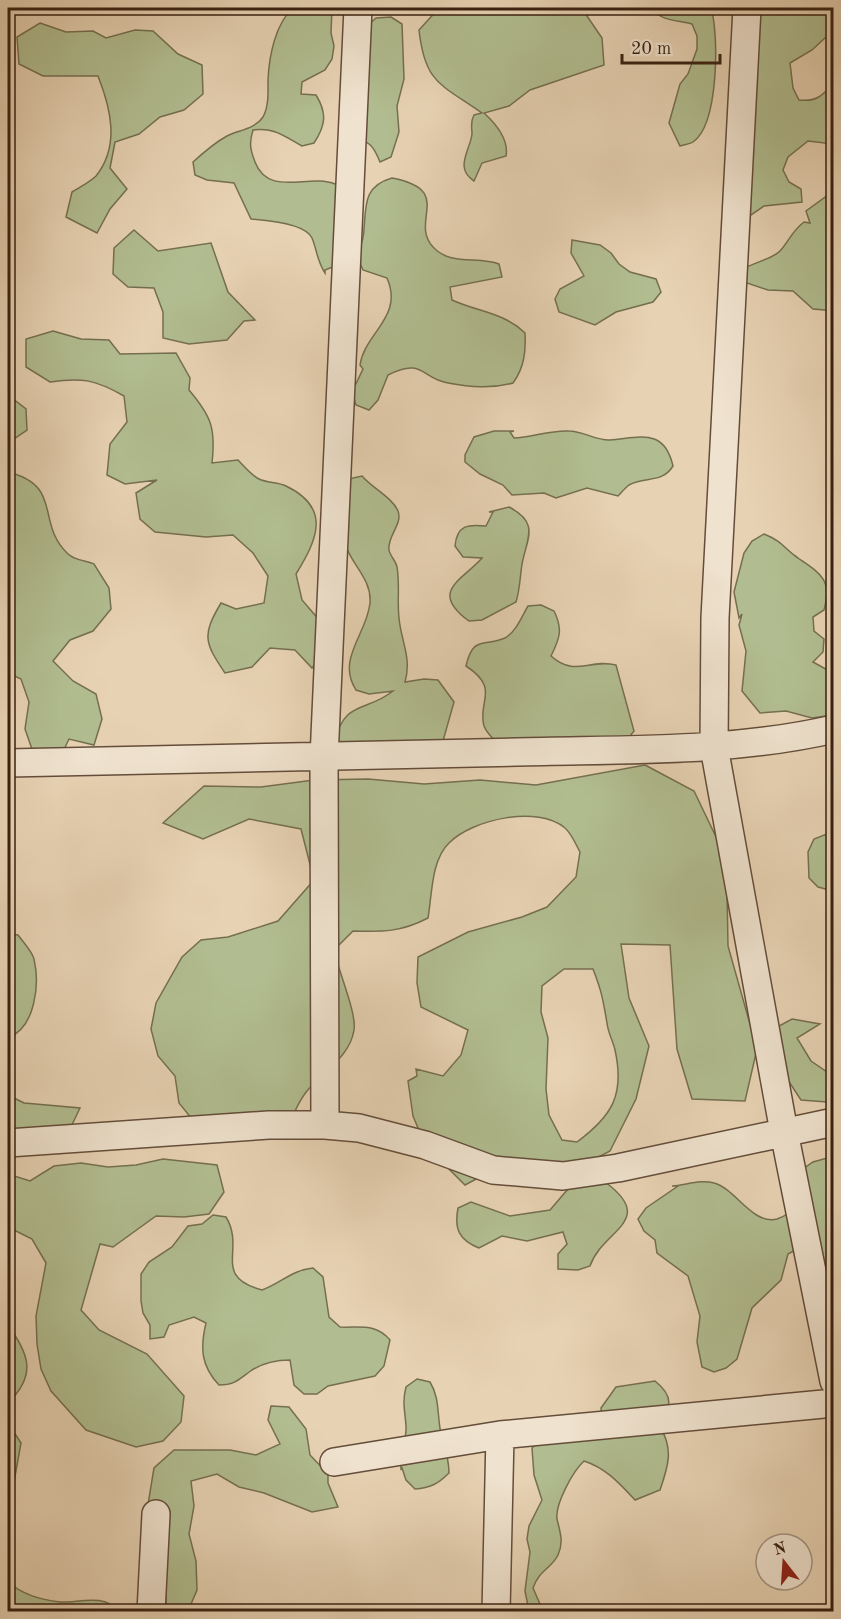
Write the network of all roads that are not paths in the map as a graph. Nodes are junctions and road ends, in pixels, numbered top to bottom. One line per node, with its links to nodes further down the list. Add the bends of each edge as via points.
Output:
1 (358, 8): 5 (street)
2 (747, 8): 4 (street, via 715,618)
3 (834, 729): 4 (street)
4 (714, 747): 5 (street); 9 (street)
5 (324, 758): 6 (street); 8 (street)
6 (8, 763)
7 (834, 1122): 9 (street)
8 (326, 1125): 9 (street, via 358,1128 425,1145 493,1170 563,1176); 10 (street, via 269,1125)
9 (784, 1132): 11 (street)
10 (8, 1143)
11 (834, 1381)
12 (834, 1403): 13 (street)
13 (500, 1435): 14 (street); 17 (street)
14 (334, 1462)
15 (156, 1514): 16 (street)
16 (151, 1611)
17 (496, 1611)

